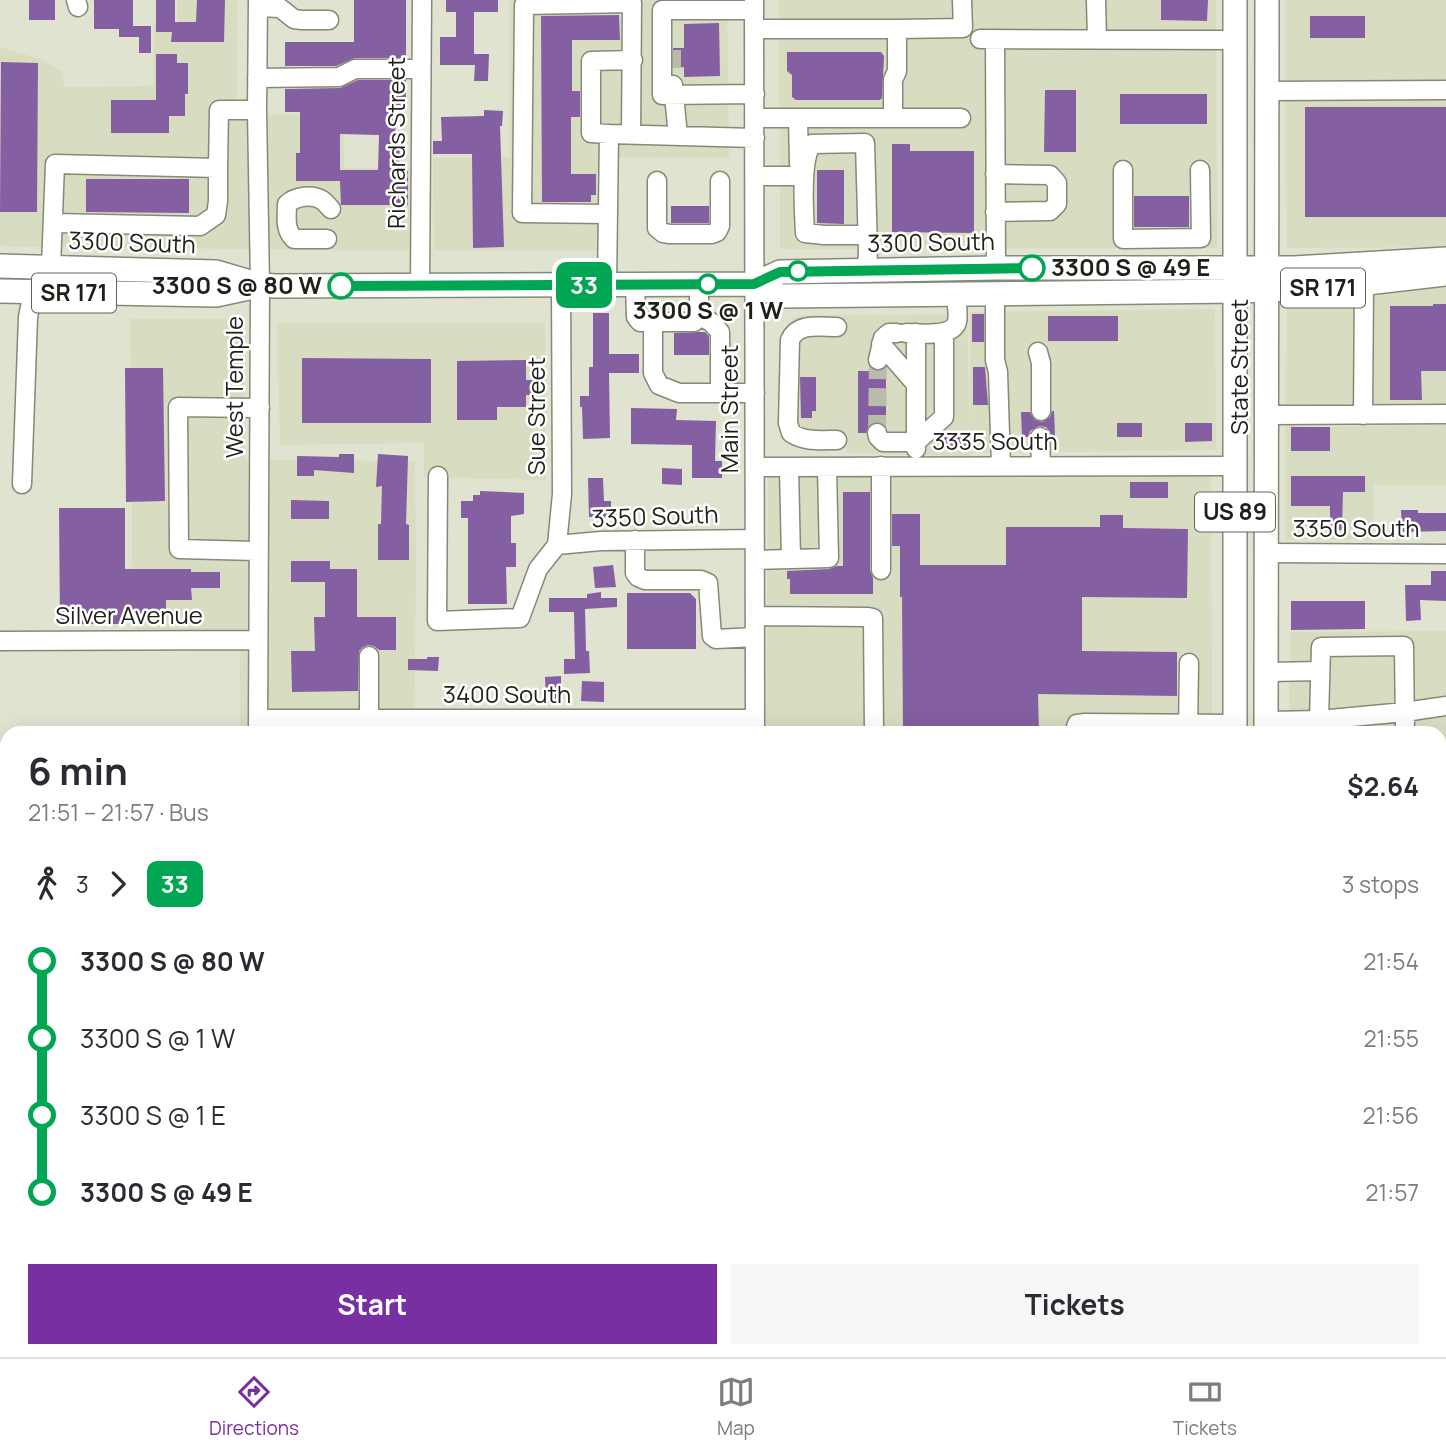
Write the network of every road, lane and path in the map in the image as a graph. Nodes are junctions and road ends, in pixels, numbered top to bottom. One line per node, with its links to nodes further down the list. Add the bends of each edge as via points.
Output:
1 (422, 0): 17 (street, Richards Street)
2 (962, 0): 11 (street, via 963,28)
3 (1096, 0): 12 (street)
4 (1235, 0): 13 (main road, State Street / US 89)
5 (1267, 0): 20 (main road, State Street / US 89)
6 (258, 3): 9 (street, via 280,8 294,19); 18 (street, West Temple)
7 (754, 5): 8 (street); 10 (street, Main Street)
8 (673, 9): 14 (street); 22 (street, via 662,9)
9 (328, 20)
10 (754, 29): 11 (street); 21 (street, Main Street)
11 (897, 29): 26 (street)
12 (1097, 39): 13 (street); 37 (street, via 988,39)
13 (1235, 40): 52 (main road, State Street / US 89)
14 (673, 48)
15 (632, 60): 29 (street, via 591,61 591,133); 30 (street); 44 (street, via 632,3 524,5 522,213)
16 (672, 68): 22 (street)
17 (421, 69): 18 (street, via 355,69 339,77); 63 (street, Richards Street)
18 (257, 78): 23 (street, West Temple)
19 (1446, 90): 20 (street)
20 (1267, 91): 55 (main road, State Street / US 89)
21 (755, 94): 22 (street); 24 (street, Main Street)
22 (667, 95): 31 (street)
23 (257, 110): 34 (street, via 219,110); 58 (street, West Temple)
24 (755, 118): 25 (street); 32 (street, Main Street)
25 (798, 118): 28 (street); 39 (street)
26 (893, 118): 27 (street); 28 (street)
27 (961, 118)
28 (865, 119): 33 (street)
29 (608, 134): 30 (street); 44 (street)
30 (631, 135): 31 (street)
31 (678, 136): 32 (street)
32 (755, 138): 38 (street, Main Street)
33 (865, 143): 39 (street, via 812,144); 46 (street)
34 (218, 168): 45 (street, via 216,215 201,226); 45 (street, via 55,164)
35 (1124, 170): 36 (street, via 1123,239 1201,238)
36 (1200, 170)
37 (995, 174): 43 (street); 43 (street, via 1051,174 1057,183 1057,204 1050,211)
38 (755, 176): 39 (street); 56 (street, Main Street)
39 (804, 176): 46 (street, via 804,233)
40 (656, 181): 41 (street, via 657,228 670,234 717,232)
41 (720, 181)
42 (331, 209): 47 (street, via 321,199 306,197 287,204 288,233 294,239)
43 (995, 212): 51 (street)
44 (608, 214): 60 (street)
45 (53, 223): 50 (street)
46 (868, 235): 53 (street)
47 (327, 239)
48 (1446, 259): 55 (main road, 3300 South / SR 171, via 1330,267)
49 (0, 266): 50 (main road, 3300 South / SR 171)
50 (51, 267): 58 (main road, 3300 South / SR 171, via 216,272); 66 (street)
51 (996, 268): 52 (main road, 3300 South / SR 171); 53 (main road, 3300 South / SR 171)
52 (1236, 268): 55 (main road, 3300 South / SR 171); 65 (main road, State Street / US 89)
53 (867, 270): 56 (main road, 3300 South / SR 171, via 780,272)
54 (1446, 274): 57 (main road, 3300 South / SR 171)
55 (1266, 279): 57 (main road, 3300 South / SR 171, via 1324,288); 65 (main road, 3300 South / SR 171); 81 (main road, State Street / US 89)
56 (754, 284): 62 (main road, 3300 South / SR 171); 68 (main road, 3300 South / SR 171, via 781,296); 77 (street, Main Street)
57 (1364, 284): 82 (street)
58 (260, 285): 63 (main road, 3300 South / SR 171); 66 (main road, 3300 South / SR 171, via 216,295); 78 (street, West Temple)
59 (561, 285): 60 (main road, 3300 South / SR 171); 63 (main road, 3300 South / SR 171); 99 (street, Sue Street, via 562,494)
60 (607, 285): 61 (main road, 3300 South / SR 171)
61 (635, 285): 62 (main road, 3300 South / SR 171); 70 (street)
62 (699, 285): 69 (street)
63 (420, 286)
64 (0, 291): 66 (main road, 3300 South / SR 171)
65 (1236, 291): 67 (main road, 3300 South / SR 171); 89 (main road, State Street / US 89)
66 (33, 292): 96 (street, via 28,317)
67 (995, 293): 68 (main road, 3300 South / SR 171); 87 (street)
68 (956, 294): 73 (street, via 957,323)
69 (699, 316): 70 (street, via 694,322); 76 (street, via 720,332)
70 (644, 320): 76 (street, via 659,385 679,393)
71 (837, 327): 85 (street, via 793,332 788,423 798,438)
72 (906, 332): 73 (street); 75 (street); 75 (street, via 889,332 879,352)
73 (944, 333): 86 (street, via 944,417)
74 (1038, 352): 79 (street)
75 (915, 383): 86 (street)
76 (720, 393): 77 (street)
77 (755, 393): 90 (street, Main Street)
78 (260, 408): 100 (street, West Temple); 100 (street, via 178,407 180,549)
79 (1041, 411)
80 (1446, 414): 82 (street)
81 (1267, 415): 82 (street); 101 (main road, State Street / US 89)
82 (1363, 415)
83 (877, 433): 86 (street, via 883,442)
84 (1040, 437): 88 (street)
85 (837, 440)
86 (916, 442): 94 (street)
87 (1001, 466): 88 (street, 3335 South); 94 (street, 3335 South)
88 (1041, 466): 89 (street, 3335 South)
89 (1235, 466): 125 (main road, State Street / US 89)
90 (755, 467): 91 (street, 3335 South); 97 (street, Main Street)
91 (789, 467): 92 (street, 3335 South); 103 (street)
92 (827, 467): 93 (street, 3335 South); 103 (street, via 829,558)
93 (881, 467): 94 (street, 3335 South); 105 (street)
94 (916, 467)
95 (438, 476): 99 (street, via 437,621 520,618 538,569)
96 (22, 484)
97 (755, 539): 98 (street, 3350 South); 104 (street, Main Street)
98 (635, 540): 99 (street, 3350 South); 107 (street, via 638,577 708,583 712,636)
99 (557, 545)
100 (258, 551): 108 (street, West Temple)
101 (1267, 553): 102 (street, 3350 South); 113 (main road, State Street / US 89)
102 (1446, 554)
103 (792, 559): 104 (street)
104 (755, 560): 106 (street, Main Street)
105 (881, 570)
106 (755, 617): 107 (street, Main Street); 121 (street, via 873,618)
107 (755, 637): 120 (street, Main Street)
108 (258, 640): 109 (street, Silver Avenue); 117 (street, West Temple)
109 (0, 641)
110 (369, 656): 116 (street)
111 (1189, 663): 124 (street)
112 (1320, 671): 113 (street); 115 (street, via 1321,647 1404,646); 127 (street)
113 (1266, 672): 126 (main road, State Street / US 89)
114 (1446, 706): 115 (street)
115 (1405, 712): 127 (street); 128 (street)
116 (369, 719): 118 (street, 3400 South); 119 (street, 3400 South)
117 (258, 726): 118 (street, 3400 South)
118 (305, 726)
119 (696, 726): 120 (street, 3400 South)
120 (755, 726)
121 (874, 726)
122 (1076, 726): 123 (street)
123 (1147, 726)
124 (1188, 726)
125 (1235, 726)
126 (1266, 726)
127 (1319, 726)
128 (1405, 726)

